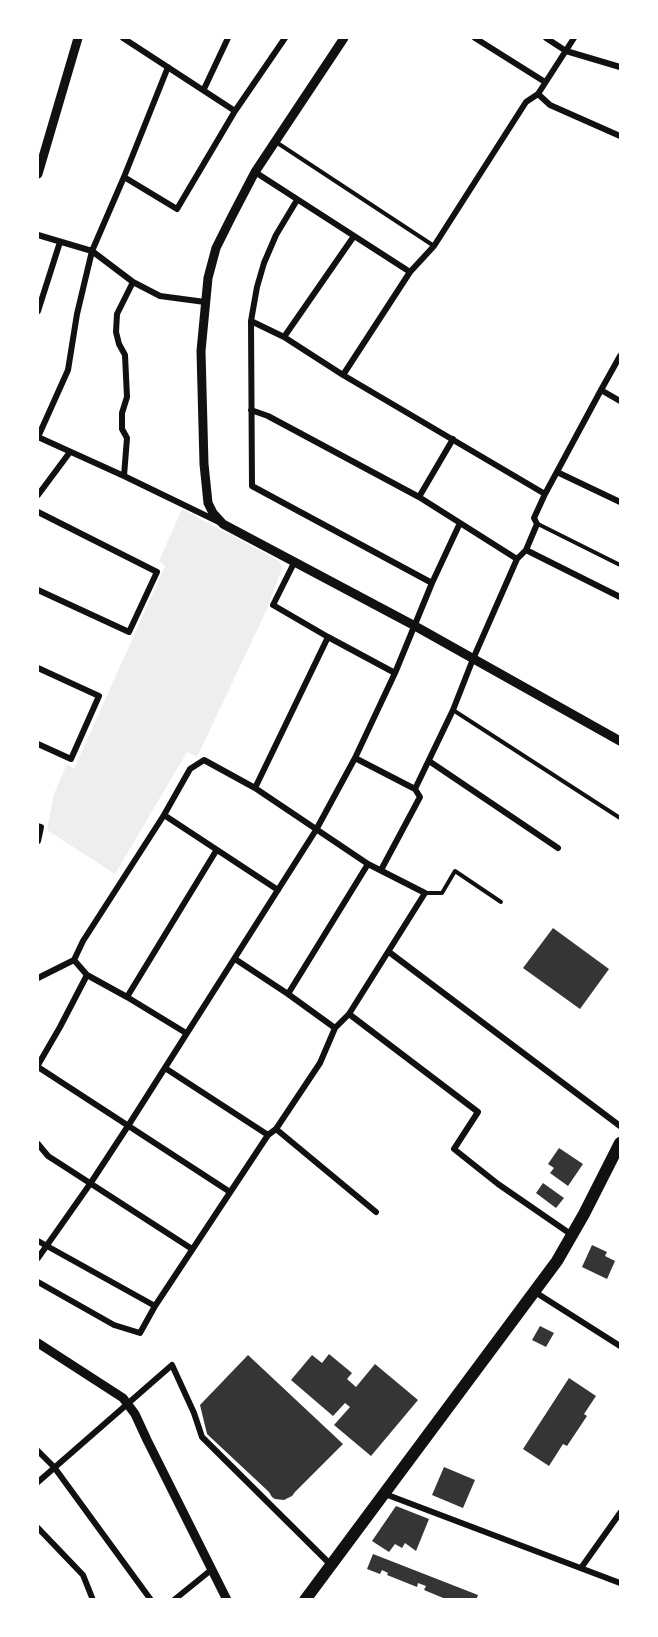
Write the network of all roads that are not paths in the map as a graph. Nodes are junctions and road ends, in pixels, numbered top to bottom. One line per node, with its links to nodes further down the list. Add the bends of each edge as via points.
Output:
1 (78, 38): 21 (street)
2 (123, 38): 10 (street)
3 (142, 38): 10 (street)
4 (228, 38): 15 (street)
5 (285, 38): 17 (street)
6 (475, 38): 14 (street)
7 (546, 38): 11 (street)
8 (574, 38): 11 (street)
9 (340, 39): 19 (street)
10 (137, 46): 12 (street)
11 (566, 51): 13 (street); 14 (street)
12 (168, 67): 15 (street); 22 (street)
13 (621, 67)
14 (545, 82): 16 (street)
15 (204, 89): 17 (street)
16 (538, 94): 18 (street, via 550,105); 27 (street, via 526,102)
17 (235, 111): 22 (street, via 177,209)
18 (621, 136)
19 (276, 141): 20 (street); 27 (lane)
20 (255, 172): 23 (street); 31 (street, via 216,248)
21 (38, 174)
22 (124, 177): 28 (street)
23 (297, 200): 25 (street); 33 (street, via 264,263)
24 (38, 235): 26 (street)
25 (354, 236): 29 (street); 34 (street)
26 (60, 242): 28 (street); 32 (street)
27 (434, 246): 29 (street)
28 (92, 251): 30 (street); 40 (street, via 68,370)
29 (410, 272): 36 (street)
30 (134, 282): 31 (street, via 160,296); 44 (street, via 117,314 116,332 125,355)
31 (205, 302): 51 (street, via 201,351 206,491 210,508)
32 (38, 311)
33 (251, 321): 34 (street); 39 (street)
34 (284, 337): 36 (street)
35 (621, 356): 37 (street)
36 (343, 375): 41 (street)
37 (601, 390): 38 (street); 43 (street)
38 (621, 401)
39 (251, 410): 47 (street); 57 (street, via 252,486)
40 (38, 437): 42 (street)
41 (453, 439): 45 (street); 47 (street)
42 (70, 452): 44 (street); 46 (street)
43 (557, 472): 45 (street); 48 (street)
44 (124, 476): 51 (street)
45 (545, 494): 52 (street, via 534,518)
46 (38, 495)
47 (419, 497): 50 (street)
48 (621, 502)
49 (38, 512): 58 (street, via 157,572 129,632)
50 (460, 523): 54 (street); 57 (street)
51 (224, 524): 55 (street)
52 (537, 524): 53 (street); 56 (lane)
53 (526, 550): 54 (street); 59 (street)
54 (517, 559): 62 (street)
55 (295, 561): 60 (street); 61 (street, via 273,604)
56 (621, 565)
57 (432, 583): 60 (street)
58 (38, 590)
59 (621, 597)
60 (415, 626): 62 (street); 64 (street)
61 (328, 637): 64 (street); 70 (street)
62 (473, 659): 65 (street); 66 (street)
63 (38, 668): 67 (street, via 99,696 71,759)
64 (395, 673): 68 (street)
65 (453, 710): 69 (street); 73 (lane)
66 (621, 741)
67 (38, 744)
68 (355, 759): 71 (street); 75 (street)
69 (429, 761): 71 (street); 77 (street)
70 (255, 788): 72 (street, via 204,760 190,769); 75 (street)
71 (414, 789): 80 (street, via 420,797)
72 (164, 815): 78 (street); 86 (street)
73 (621, 818)
74 (38, 826): 76 (street)
75 (316, 830): 79 (street); 81 (street)
76 (38, 841)
77 (558, 848)
78 (216, 851): 81 (street); 90 (street)
79 (368, 864): 80 (street); 89 (street)
80 (381, 870): 82 (street)
81 (278, 890): 85 (street)
82 (425, 893): 83 (lane, via 442,893 455,871); 84 (street)
83 (501, 902)
84 (388, 952): 91 (street); 97 (street)
85 (235, 959): 89 (street); 93 (street)
86 (74, 960): 87 (street); 88 (street)
87 (87, 975): 90 (street); 94 (street)
88 (38, 978)
89 (288, 994): 92 (street)
90 (127, 997): 93 (street)
91 (349, 1014): 92 (street); 105 (street, via 478,1112 454,1149)
92 (335, 1028): 98 (street, via 320,1063)
93 (186, 1033): 95 (street)
94 (38, 1066): 96 (street)
95 (165, 1068): 96 (street); 99 (street)
96 (128, 1126): 102 (street); 103 (street)
97 (621, 1126)
98 (276, 1129): 99 (street); 104 (street)
99 (268, 1135): 103 (street)
100 (621, 1143): 105 (main road)
101 (38, 1144): 102 (street, via 48,1156)
102 (90, 1184): 107 (street); 108 (street)
103 (230, 1192): 108 (street)
104 (376, 1212)
105 (572, 1236): 111 (main road)
106 (38, 1241): 107 (street)
107 (46, 1246): 109 (street); 112 (street)
108 (192, 1249): 112 (street)
109 (38, 1258)
110 (38, 1282): 112 (street, via 114,1325 140,1333)
111 (535, 1292): 114 (street); 119 (main road)
112 (155, 1306)
113 (38, 1343): 115 (street, via 111,1388)
114 (621, 1346)
115 (128, 1405): 117 (street); 122 (street, via 172,1365 202,1437); 124 (street)
116 (38, 1451): 117 (street)
117 (54, 1467): 118 (street); 127 (street)
118 (38, 1482)
119 (385, 1494): 122 (main road); 123 (street)
120 (621, 1512): 123 (street)
121 (38, 1528): 126 (street, via 83,1575)
122 (331, 1565): 130 (main road)
123 (581, 1568): 125 (street)
124 (211, 1570): 128 (street); 129 (street)
125 (621, 1582)
126 (93, 1599)
127 (151, 1599)
128 (174, 1599)
129 (227, 1599)
130 (305, 1599)

